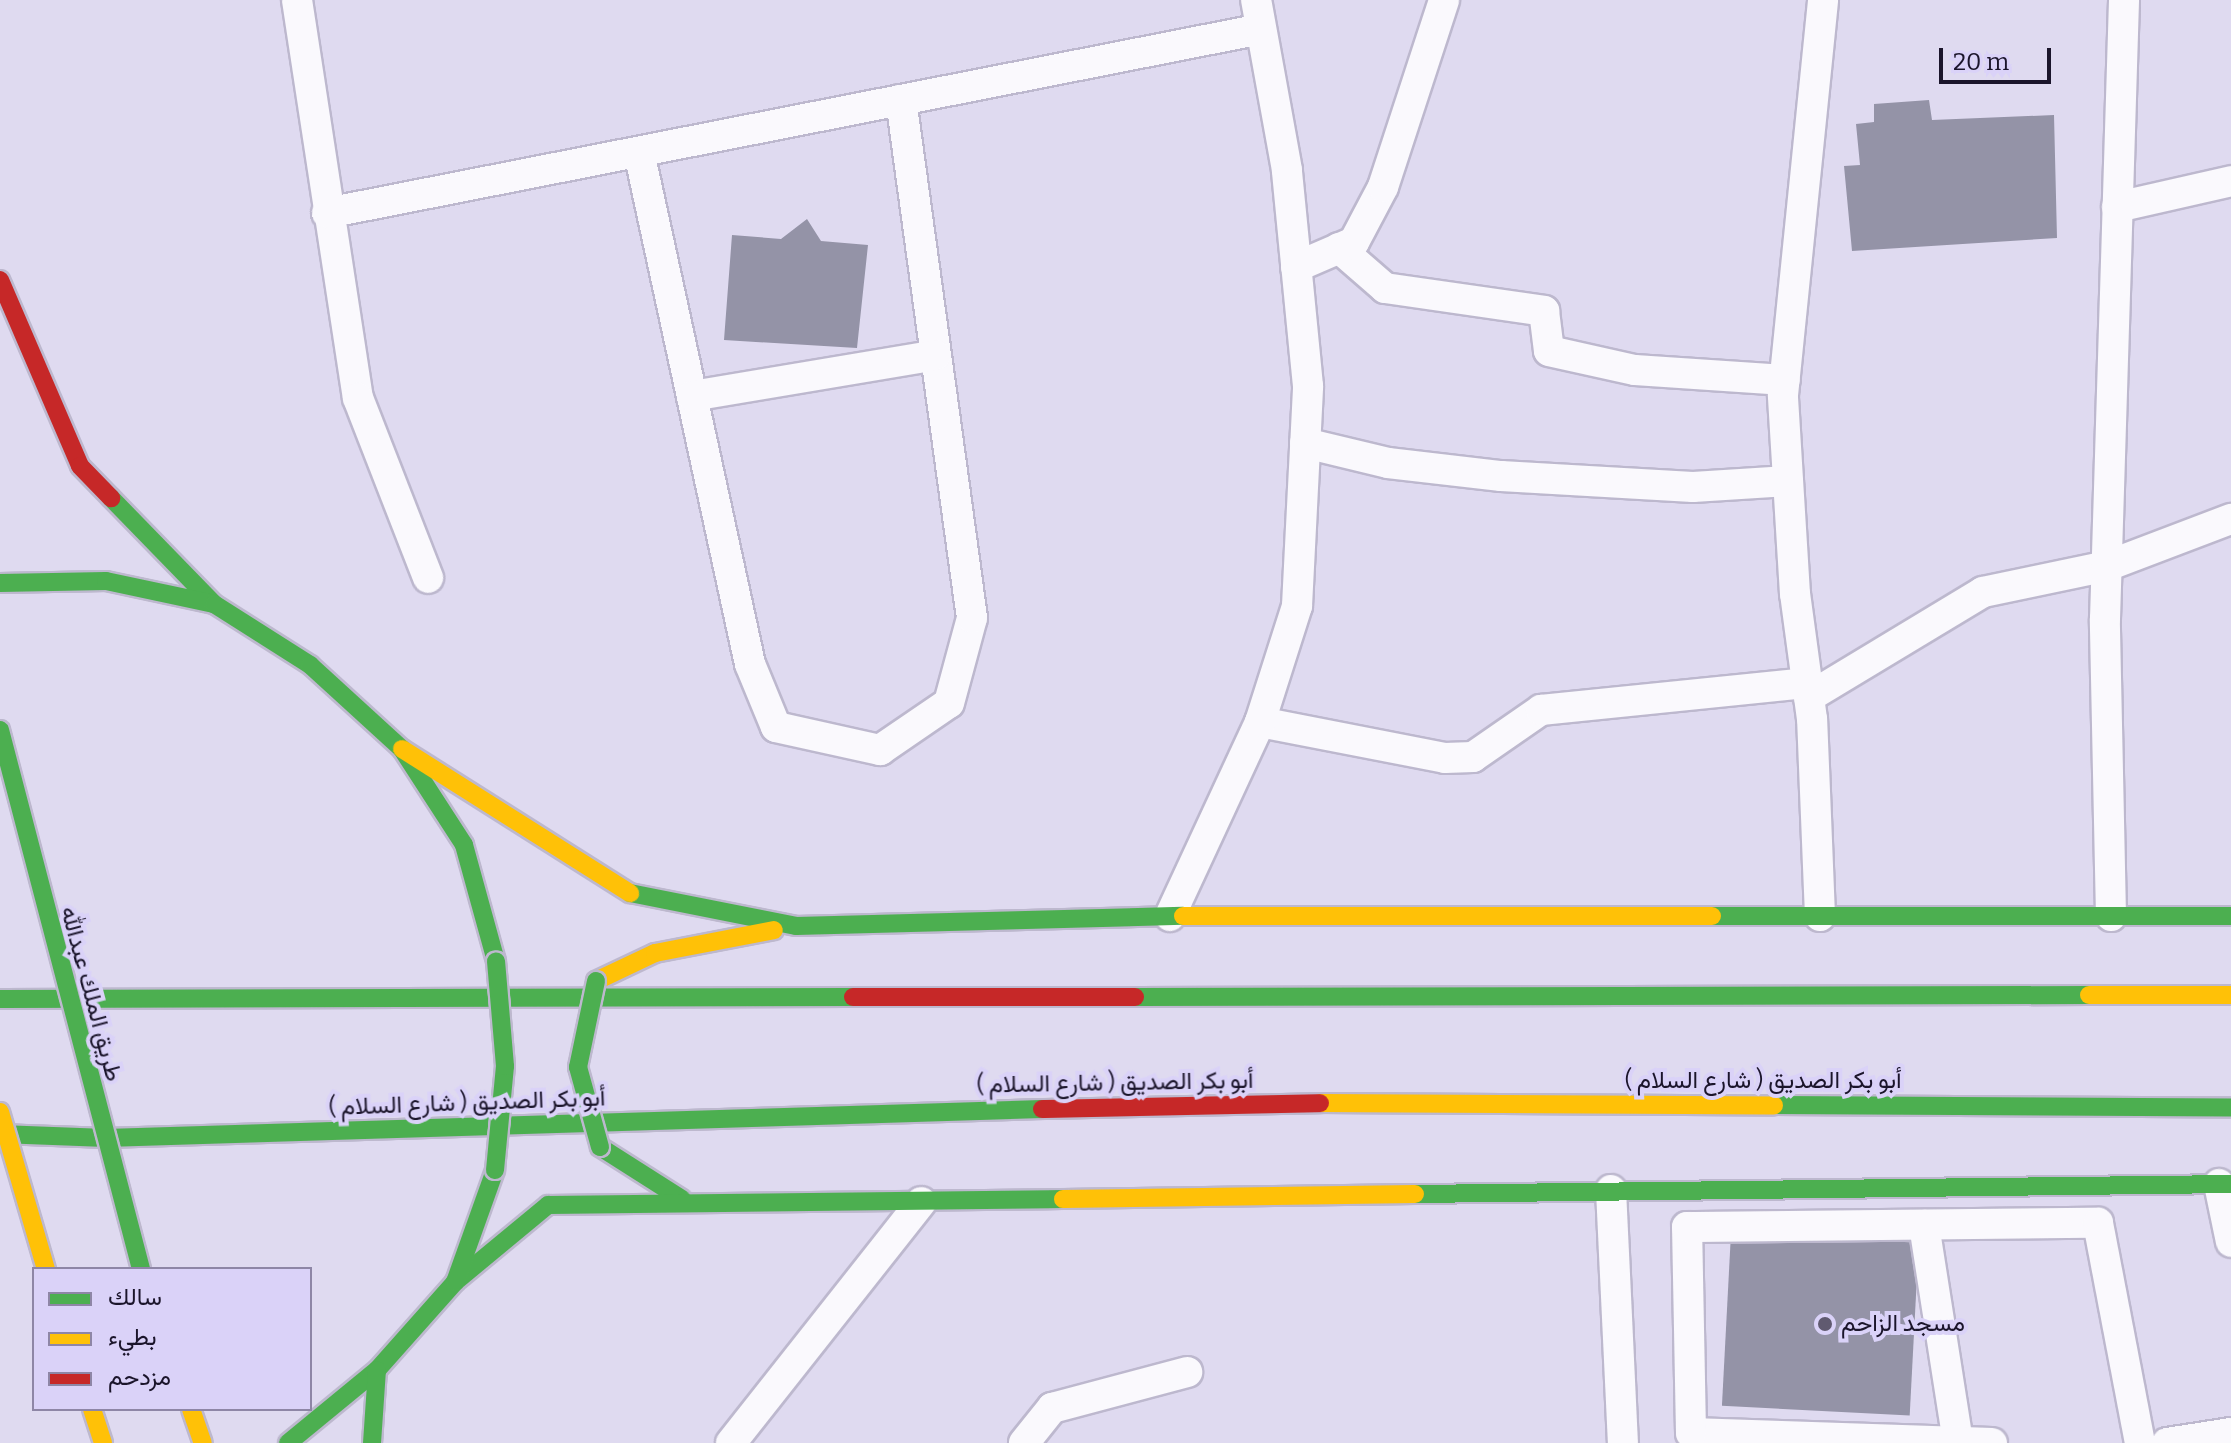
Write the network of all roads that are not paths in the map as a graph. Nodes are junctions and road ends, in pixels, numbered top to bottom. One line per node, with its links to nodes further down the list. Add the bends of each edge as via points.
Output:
1 (297, 0): 10 (street)
2 (1444, 0): 11 (street, via 1383,187 1354,242)
3 (1823, 0): 15 (street)
4 (2124, 0): 9 (street)
5 (1258, 15): 6 (street); 12 (street)
6 (901, 100): 7 (street); 14 (street)
7 (639, 152): 10 (street); 16 (street)
8 (2231, 181): 9 (street)
9 (2117, 207): 20 (street)
10 (327, 213): 21 (street, via 358,398)
11 (1339, 248): 12 (street); 15 (street, via 1385,288 1544,311 1549,351 1635,370)
12 (1296, 267): 17 (street, via 1308,386)
13 (0, 280): 23 (main road, via 80,466)
14 (936, 355): 16 (street); 16 (street, via 972,618 949,703 880,750 776,727 750,664)
15 (1785, 380): 18 (street)
16 (692, 396)
17 (1305, 443): 18 (street, via 1388,463 1516,477 1693,487); 25 (street, via 1297,606)
18 (1788, 481): 24 (street)
19 (2231, 519): 20 (street)
20 (2107, 566): 24 (street, via 1983,592); 30 (street)
21 (428, 578)
22 (0, 583): 23 (main road, via 106,581)
23 (214, 604): 27 (main road, via 310,665)
24 (1809, 690): 25 (street, via 1541,710 1473,757 1445,758); 29 (street)
25 (1260, 722): 28 (street)
26 (0, 730): 45 (main road, طريق الملك عبدالله, bridge)
27 (402, 749): 32 (main road, via 626,892); 46 (main road, bridge, via 464,845 496,961 505,1066 495,1170)
28 (1170, 916): 29 (main road); 32 (main road)
29 (1820, 916): 30 (main road)
30 (2111, 916): 31 (main road)
31 (2231, 916)
32 (796, 926): 40 (main road, bridge, via 655,953 596,981 578,1067 600,1147)
33 (2231, 995): 34 (main road)
34 (0, 999)
35 (2231, 1107): 37 (main road, ( شارع السلام ) أبو بكر الصديق, via 1220,1103 122,1138)
36 (0, 1112): 44 (main road, bridge)
37 (0, 1134)
38 (2225, 1184): 39 (main road); 43 (street)
39 (1611, 1190): 41 (main road); 59 (street)
40 (687, 1201): 41 (main road); 46 (main road, via 548,1205)
41 (921, 1202): 57 (street)
42 (1924, 1225): 52 (street); 52 (street, via 1687,1227 1691,1433); 61 (street, via 2098,1223)
43 (2231, 1242)
44 (45, 1267)
45 (140, 1267)
46 (455, 1282): 47 (main road)
47 (377, 1370): 55 (main road); 56 (main road)
48 (1187, 1372): 58 (street, via 1052,1408)
49 (93, 1411): 53 (main road)
50 (192, 1411): 54 (main road)
51 (2231, 1433): 62 (street)
52 (1958, 1442): 60 (street)
53 (103, 1443)
54 (203, 1443)
55 (288, 1443)
56 (372, 1443)
57 (731, 1443)
58 (1024, 1443)
59 (1623, 1443)
60 (1992, 1443)
61 (2140, 1443)
62 (2167, 1443)

